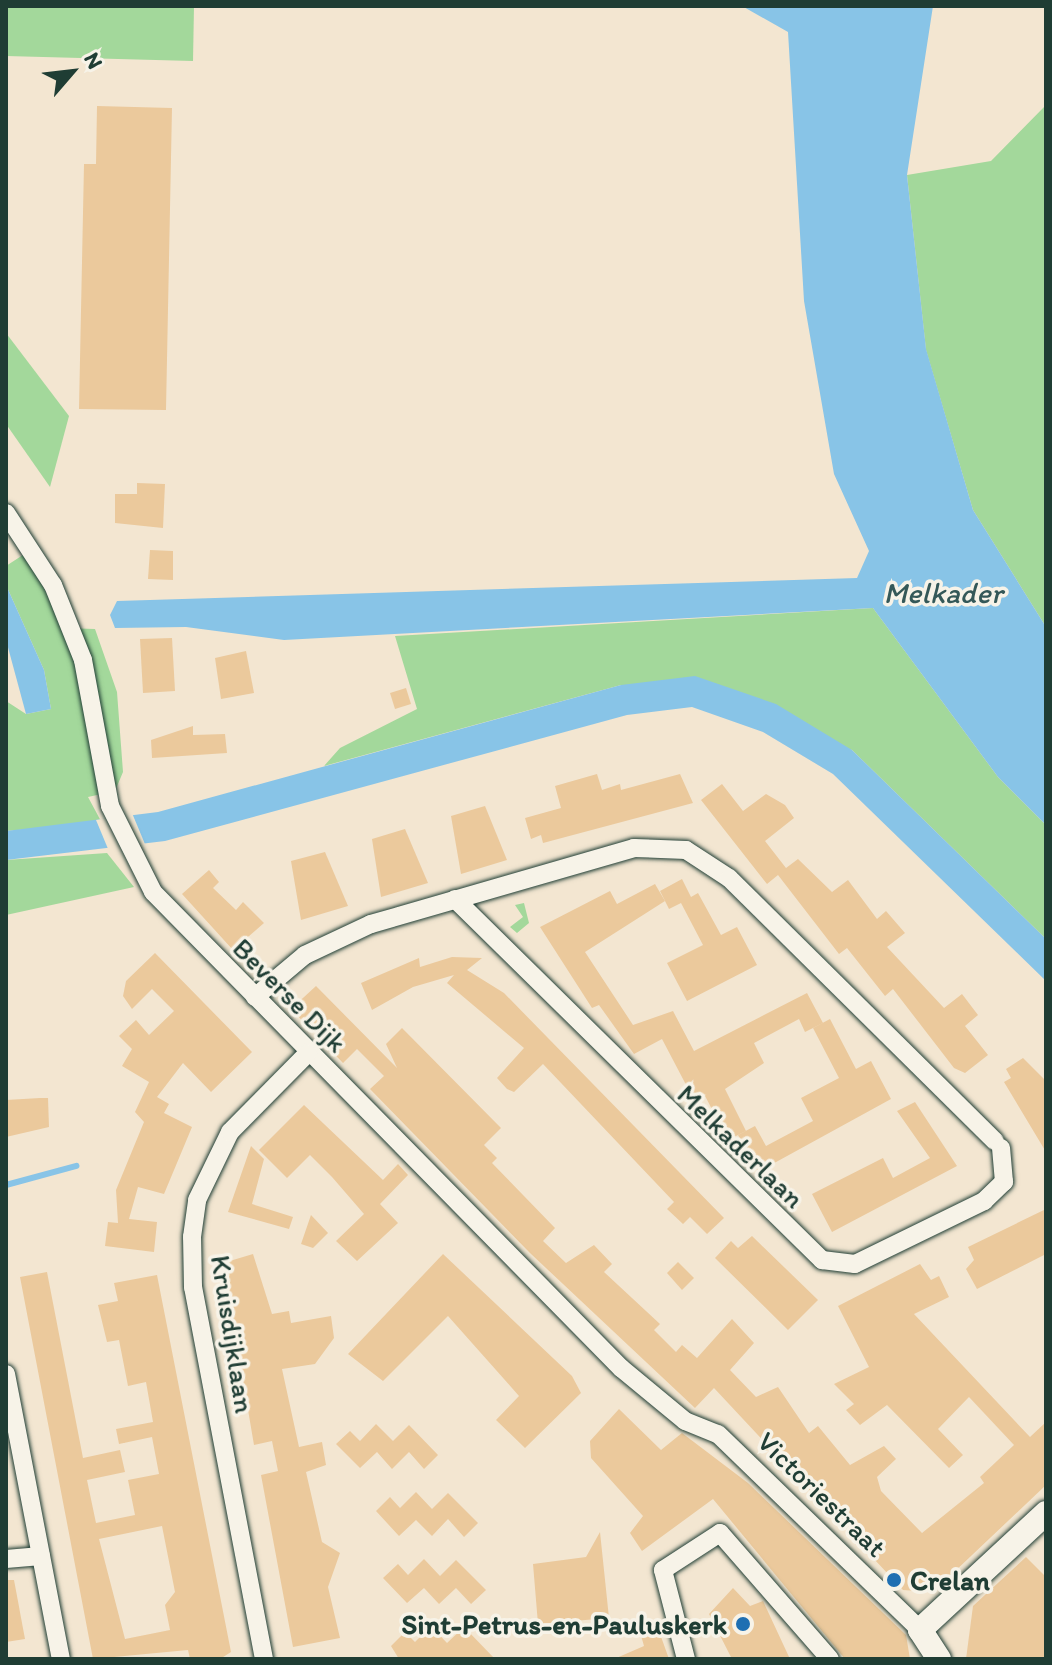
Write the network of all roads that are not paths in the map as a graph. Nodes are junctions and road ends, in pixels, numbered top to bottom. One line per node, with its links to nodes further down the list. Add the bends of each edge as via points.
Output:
1 (6, 513): 3 (street, Beverse Dijk, via 53,585 83,660 110,806 132,859 177,921)
2 (455, 899): 2 (street, Melkaderlaan, via 634,848 686,850 729,878 998,1144 1004,1182 984,1201 855,1264 822,1260); 3 (street, Melkaderlaan, via 336,937)
3 (255, 997): 4 (street, Beverse Dijk)
4 (308, 1053): 6 (street, Beverse Dijk, via 621,1368); 12 (street, Kruisdijklaan, via 230,1132 197,1200 192,1237 193,1287)
5 (6, 1374): 8 (street)
6 (685, 1421): 10 (street, Victoriestraat, via 718,1434)
7 (1046, 1513): 10 (main road)
8 (41, 1556): 9 (street); 11 (street)
9 (6, 1559)
10 (920, 1630): 15 (main road, Victoriestraat)
11 (61, 1659)
12 (264, 1659)
13 (686, 1659): 14 (street, via 663,1570 720,1533)
14 (830, 1659)
15 (939, 1659)

